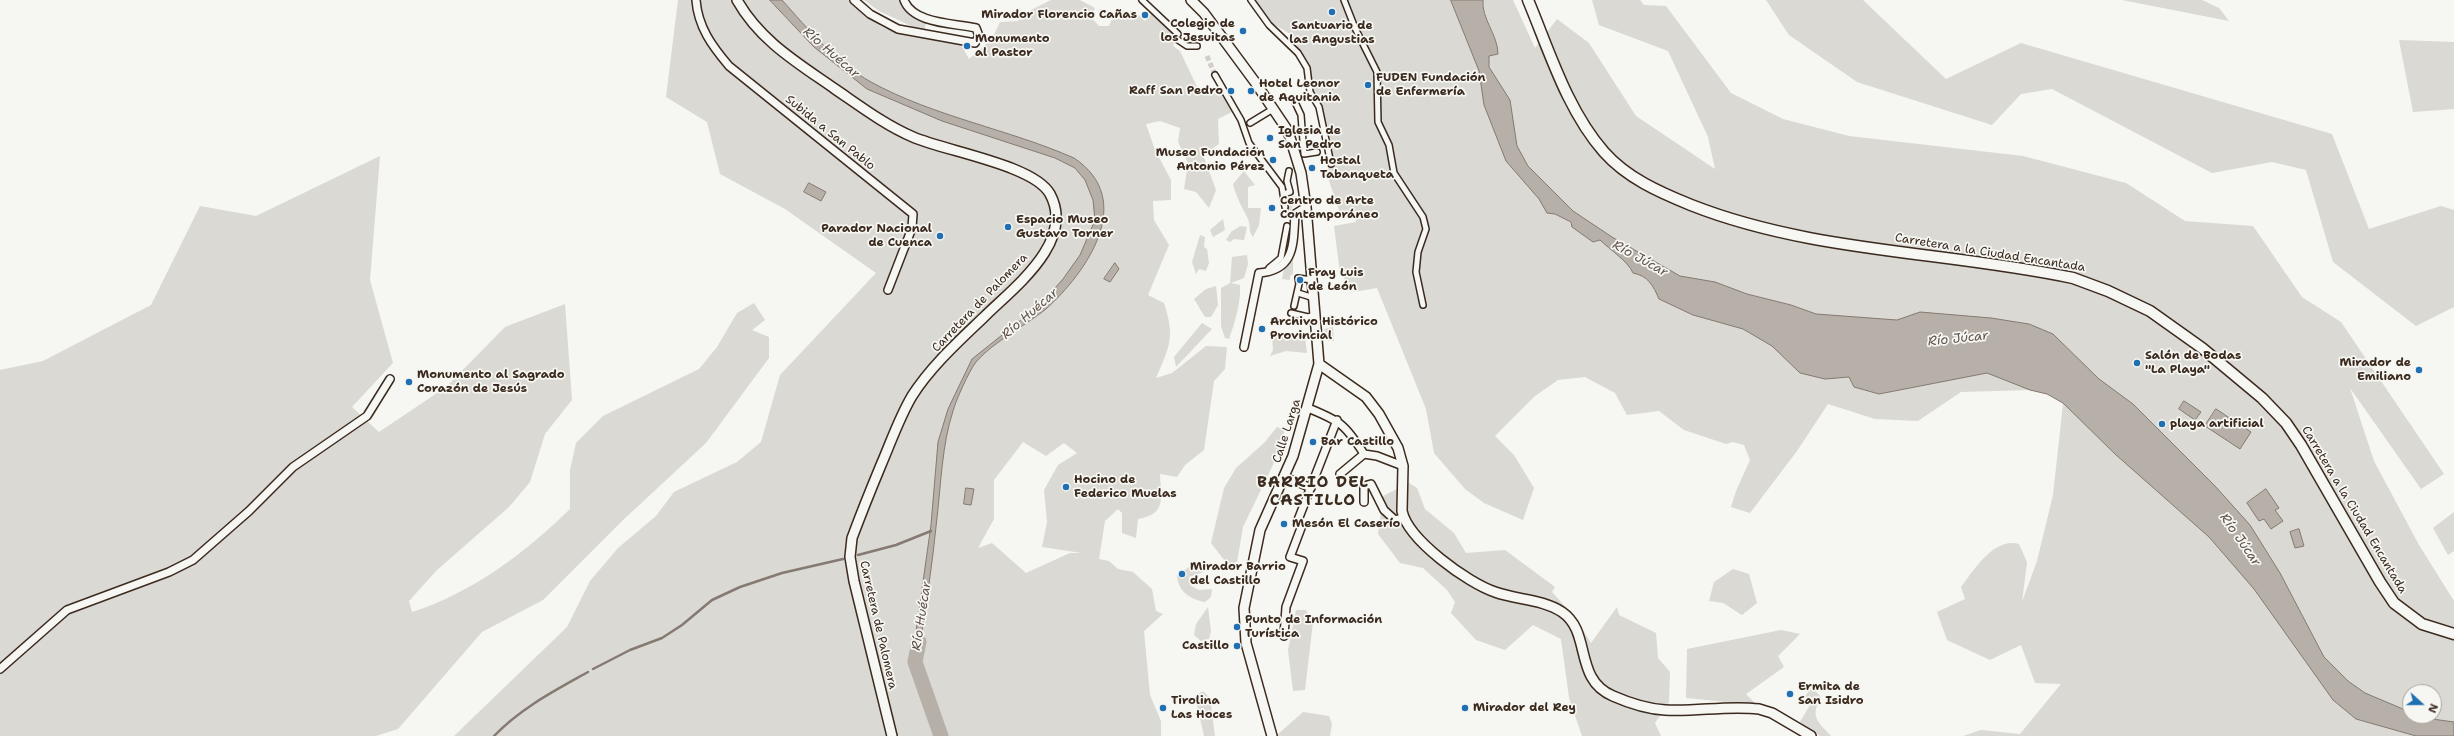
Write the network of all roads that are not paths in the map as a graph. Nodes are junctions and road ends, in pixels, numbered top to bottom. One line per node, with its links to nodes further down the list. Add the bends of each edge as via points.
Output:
1 (696, 0): 27 (street, Subida a San Pablo, via 697,13 709,42 729,66 912,214 912,228)
2 (737, 0): 49 (street, Carretera de Palomera, via 751,23 772,45 867,110 895,128 930,144 1032,177 1048,192 1056,212 1053,235 1042,256 1017,286 952,349 913,395 852,538 850,557 855,588)
3 (854, 0): 4 (street, via 870,14 898,29 975,42 979,36 976,28 914,13)
4 (904, 0)
5 (1142, 0): 10 (street)
6 (1192, 0): 15 (street, Calle Larga)
7 (1251, 0): 19 (street, via 1269,25 1298,53 1307,68 1310,92 1319,107)
8 (1344, 0): 30 (street, via 1355,28 1378,72 1378,122 1389,144 1394,173 1423,217 1426,229 1418,252 1416,272)
9 (1528, 0): 46 (main road, Carretera a la Ciudad Encantada, via 1567,92 1590,134 1604,152 1625,171 1658,192 1727,218 1792,235 2073,278 2108,290 2150,311 2219,362 2279,414 2320,474 2394,603 2422,624)
10 (1178, 34)
11 (1178, 40): 12 (street, via 1187,46 1198,46)
12 (1190, 41)
13 (1215, 75): 21 (street, via 1241,120 1249,143 1282,187)
14 (1294, 100): 18 (street, via 1301,115)
15 (1273, 109): 16 (street); 18 (street, Calle Larga, via 1288,131)
16 (1250, 123)
17 (1317, 152): 18 (street)
18 (1296, 154): 23 (street, Calle Larga)
19 (1331, 164)
20 (1289, 171): 21 (street, via 1287,181 1290,192)
21 (1283, 194): 22 (street)
22 (1285, 207)
23 (1306, 207): 25 (street, via 1295,214 1292,252 1280,268); 26 (street, Calle Larga)
24 (1287, 226): 25 (street, via 1281,258)
25 (1267, 272): 34 (street, via 1259,273)
26 (1312, 280): 28 (street, via 1298,278); 29 (street, Calle Larga)
27 (888, 290)
28 (1298, 293): 29 (street); 31 (street)
29 (1314, 298): 33 (street, Calle Larga)
30 (1423, 305)
31 (1294, 306)
32 (1291, 312): 33 (street, via 1308,317)
33 (1315, 315): 35 (street, Calle Larga)
34 (1244, 347)
35 (1318, 359): 37 (street, Calle Larga); 40 (street, via 1370,401 1398,448)
36 (390, 379): 48 (street, via 367,416 293,467 249,511 193,560 169,572 67,610)
37 (1308, 408): 38 (street); 42 (street, Calle Larga)
38 (1337, 420): 39 (street, via 1346,427); 43 (street)
39 (1364, 454): 40 (street); 41 (street)
40 (1403, 466): 45 (street)
41 (1340, 474)
42 (1285, 477): 43 (street); 50 (street, Calle Larga, via 1260,530 1244,608 1246,643)
43 (1311, 488): 47 (street, via 1298,520 1301,528 1290,557 1303,561 1286,607)
44 (1364, 502): 45 (street, via 1362,490 1367,483 1370,484 1384,510 1395,520)
45 (1403, 518): 51 (street, via 1427,546 1474,582 1495,592 1540,603 1562,612 1575,629 1591,679 1606,692 1632,703 1658,709 1759,709 1772,713)
46 (2454, 634)
47 (1284, 636)
48 (0, 669)
49 (892, 736)
50 (1272, 736)
51 (1811, 736)

